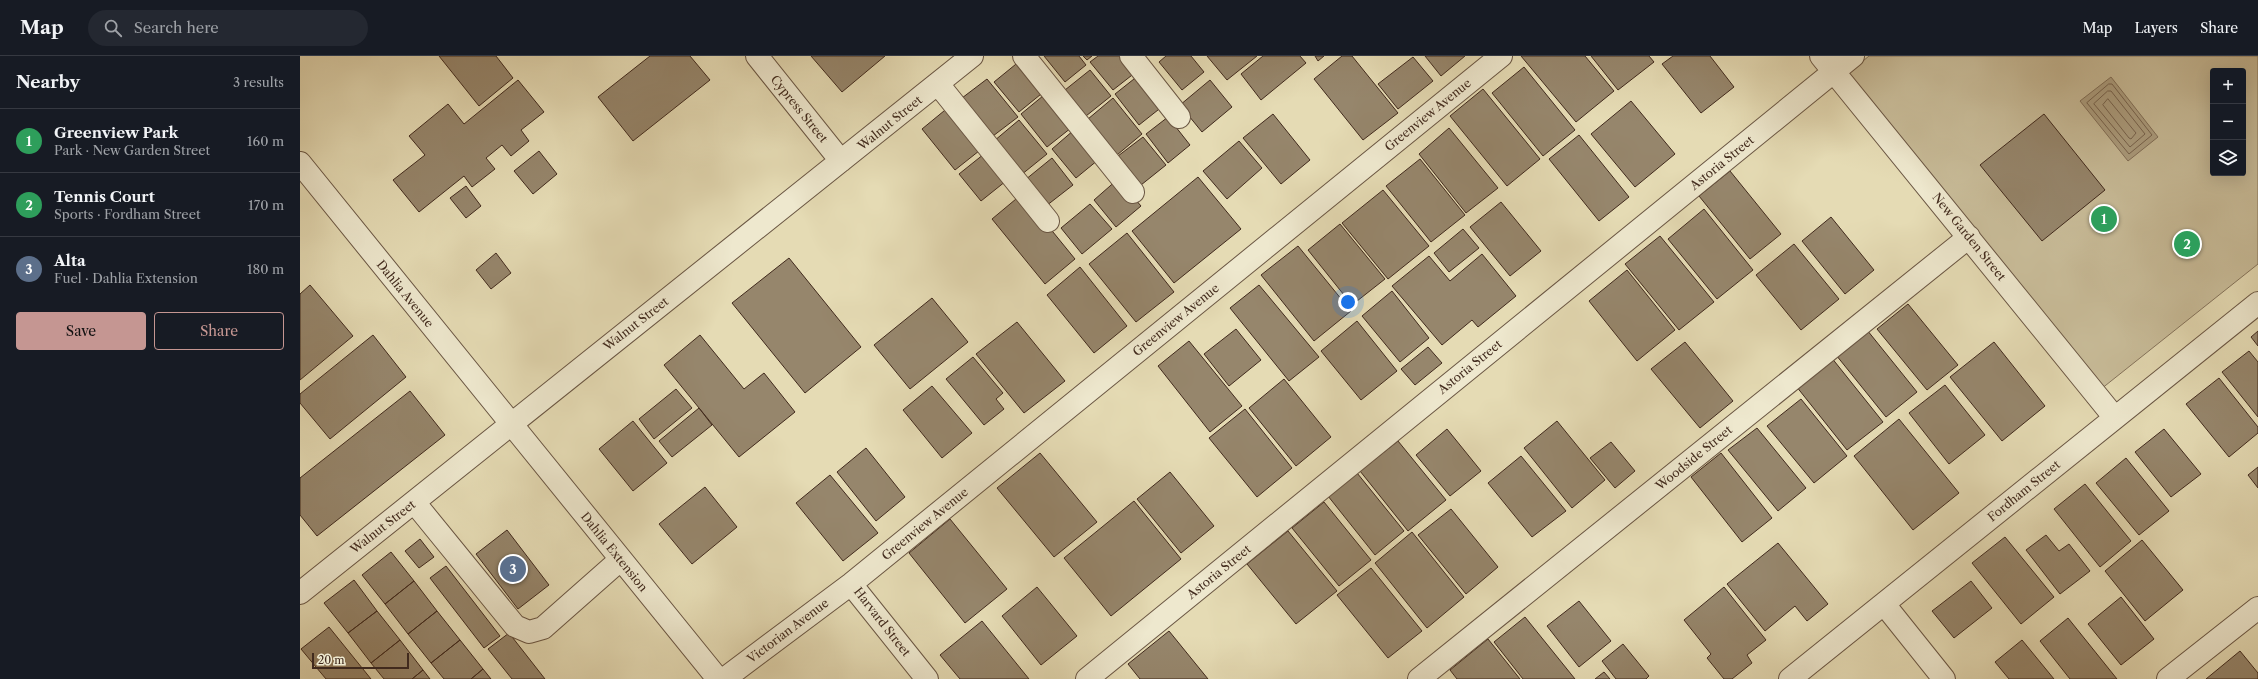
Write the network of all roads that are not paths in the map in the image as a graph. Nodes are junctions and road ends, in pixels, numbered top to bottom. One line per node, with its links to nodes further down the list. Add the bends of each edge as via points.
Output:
1 (757, 56): 10 (street, Cypress Street)
2 (972, 56): 8 (street, Walnut Street)
3 (1024, 56): 12 (street)
4 (1131, 56): 9 (street)
5 (1501, 56): 20 (street, Greenview Avenue)
6 (1853, 56): 7 (street, Astoria Street)
7 (1827, 64): 14 (street, New Garden Street); 27 (street, Astoria Street)
8 (938, 84): 10 (street, Walnut Street); 13 (street)
9 (1179, 117)
10 (842, 161): 17 (street, Walnut Street)
11 (300, 163): 17 (street, Dahlia Avenue)
12 (1133, 192)
13 (1048, 221)
14 (1968, 237): 16 (street, New Garden Street); 28 (street, Woodside Street)
15 (2258, 303): 16 (street, Fordham Street)
16 (2115, 418): 22 (street, Fordham Street)
17 (510, 424): 18 (street, Walnut Street); 19 (street, Dahlia Extension)
18 (414, 502): 19 (street, via 515,626 529,632 543,628); 21 (street, Walnut Street)
19 (620, 560): 24 (street, Dahlia Extension)
20 (852, 584): 25 (street, Victorian Avenue); 26 (street, Harvard Street)
21 (300, 593)
22 (1884, 604): 29 (street, Fordham Street); 30 (street)
23 (2258, 608): 31 (street)
24 (718, 679)
25 (724, 679)
26 (927, 679)
27 (1087, 679)
28 (1419, 679)
29 (1790, 679)
30 (1944, 679)
31 (2168, 679)

